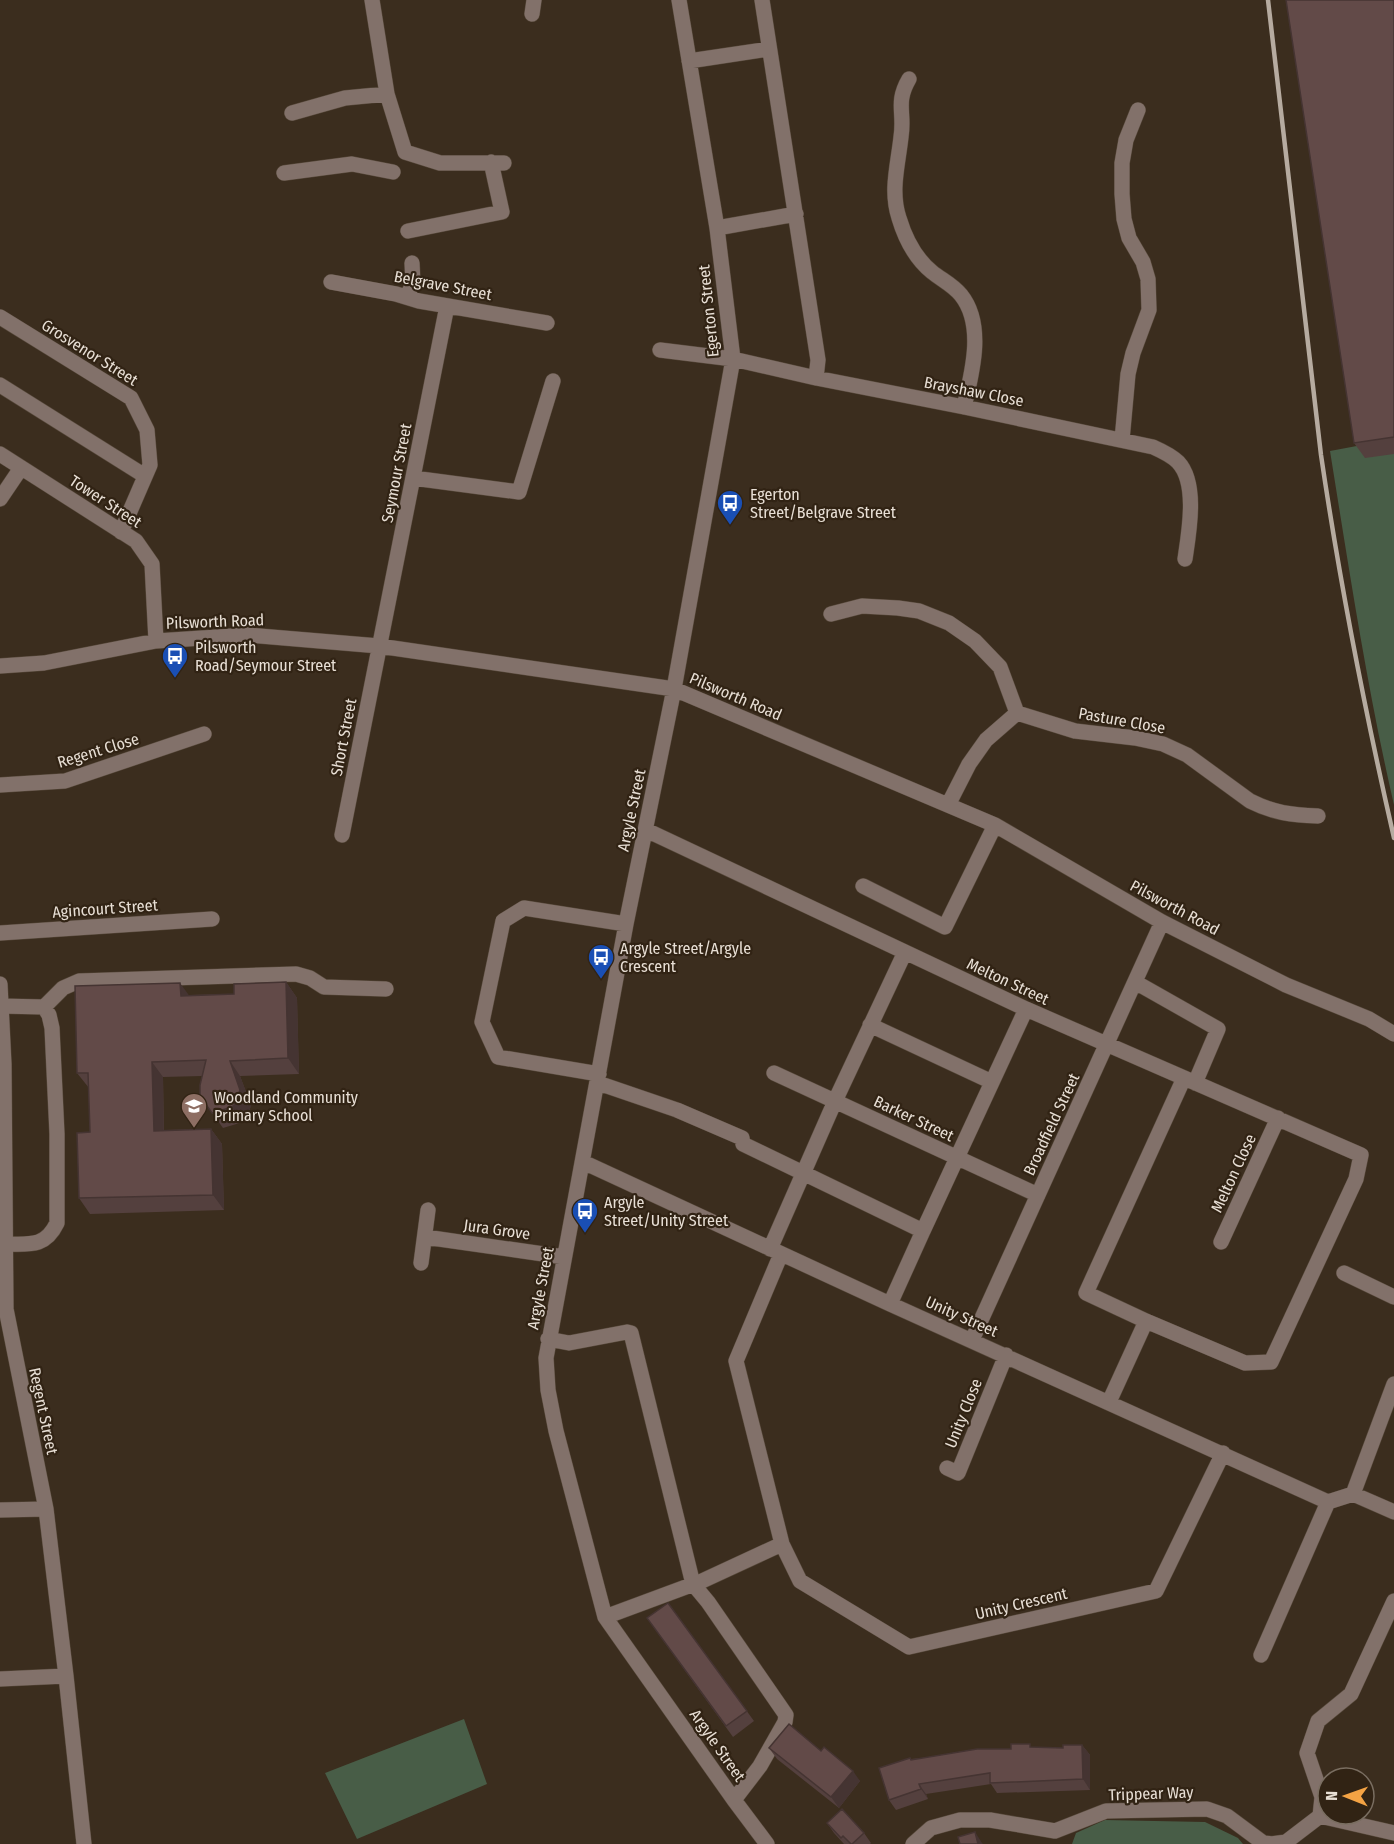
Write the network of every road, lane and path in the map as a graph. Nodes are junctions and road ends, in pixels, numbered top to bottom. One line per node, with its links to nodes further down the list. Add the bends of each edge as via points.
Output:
1 (372, 0): 7 (street)
2 (680, 0): 5 (street, Egerton Street)
3 (762, 0): 4 (street)
4 (769, 49): 5 (street); 12 (street)
5 (689, 61): 13 (street, Egerton Street)
6 (909, 79): 26 (street, via 901,93 903,128 895,171 895,200 911,247 921,261 961,295 970,313 974,352)
7 (387, 94): 9 (street, via 345,98); 14 (street, via 405,152 440,163 498,163 502,212)
8 (1138, 110): 27 (street, via 1126,140 1122,194 1129,238 1148,279 1149,310 1128,374)
9 (292, 113)
10 (393, 172): 11 (street, via 352,164)
11 (284, 173)
12 (796, 214): 13 (street); 23 (street, via 818,360)
13 (717, 228): 22 (street, Egerton Street)
14 (408, 231)
15 (412, 263): 17 (street, via 413,283)
16 (331, 282): 17 (street, Belgrave Street)
17 (407, 297): 18 (street, Belgrave Street)
18 (447, 306): 20 (street, Belgrave Street); 31 (street, Seymour Street)
19 (0, 317): 30 (street, Grosvenor Street, via 131,398 147,430 150,465)
20 (547, 324)
21 (660, 350): 22 (street, Brayshaw Close)
22 (733, 359): 23 (street, Brayshaw Close); 39 (street, Egerton Street)
23 (816, 378): 26 (street, Brayshaw Close)
24 (553, 381): 31 (street, via 519,492)
25 (0, 385): 30 (street)
26 (964, 407): 27 (street, Brayshaw Close)
27 (1122, 440): 34 (street, Brayshaw Close, via 1168,454 1185,472 1190,499)
28 (0, 454): 29 (street, Tower Street)
29 (21, 468): 32 (street); 33 (street, Tower Street)
30 (145, 476): 33 (street, Grosvenor Street)
31 (413, 478): 37 (street, Seymour Street)
32 (0, 499)
33 (122, 532): 36 (street, Tower Street, via 136,541 152,564)
34 (1185, 559)
35 (831, 614): 40 (street, via 862,606 898,608 919,611 949,623 975,641 1000,667)
36 (156, 641): 37 (street, Pilsworth Road, via 248,635); 38 (street, Pilsworth Road, via 45,663)
37 (379, 646): 39 (street, Pilsworth Road); 47 (street, Short Street)
38 (0, 666)
39 (674, 689): 43 (street, Pilsworth Road); 46 (street, Argyle Street)
40 (1017, 713): 43 (street, via 986,740); 44 (street, Pasture Close, via 1075,731 1163,744 1187,755 1266,809 1285,815)
41 (204, 734): 42 (street, Regent Close, via 65,781)
42 (0, 785)
43 (948, 805): 45 (street, Pilsworth Road)
44 (1318, 816)
45 (995, 825): 48 (street, via 945,927); 50 (street, Pilsworth Road)
46 (645, 830): 51 (street, Argyle Street); 53 (street, Melton Street)
47 (342, 835)
48 (863, 886)
49 (212, 919): 52 (street, Agincourt Street)
50 (1162, 922): 54 (street, Broadfield Street); 61 (street, Pilsworth Road)
51 (626, 924): 65 (street, Argyle Street); 65 (street, via 524,908 504,921 482,1023 498,1058)
52 (0, 933)
53 (905, 952): 59 (street, Melton Street); 60 (street, Unity Crescent)
54 (1135, 982): 62 (street, Broadfield Street); 66 (street, via 1218,1029)
55 (0, 984): 57 (street, Regent Street)
56 (386, 988): 58 (street, via 324,987 296,974 79,981 63,988)
57 (1, 1006): 58 (street); 63 (street, Regent Street)
58 (44, 1007): 78 (street, via 52,1028 57,1223 39,1243)
59 (1026, 1010): 62 (street, Melton Street); 67 (street)
60 (870, 1025): 67 (street); 68 (street, Unity Crescent)
61 (1394, 1034)
62 (1107, 1045): 66 (street, Melton Street); 73 (street, Broadfield Street)
63 (2, 1064): 78 (street, Regent Street)
64 (774, 1073): 68 (street, Barker Street)
65 (598, 1078): 71 (street, Argyle Street); 72 (street, via 742,1138 743,1144)
66 (1189, 1080): 69 (street, Melton Street); 85 (street, via 1086,1293)
67 (992, 1082): 70 (street)
68 (835, 1101): 70 (street, Barker Street); 72 (street, Unity Crescent)
69 (1278, 1118): 77 (street, Melton Close); 85 (street, Melton Street, via 1361,1155 1356,1179 1271,1362 1245,1364)
70 (957, 1158): 73 (street, Barker Street); 75 (street)
71 (583, 1162): 79 (street, Unity Street); 80 (street, Argyle Street)
72 (803, 1173): 75 (street); 79 (street, Unity Crescent)
73 (1038, 1195): 87 (street, Broadfield Street)
74 (428, 1210): 76 (street)
75 (923, 1231): 84 (street)
76 (425, 1237): 80 (street, Jura Grove); 81 (street)
77 (1221, 1242)
78 (4, 1244): 88 (street, Regent Street)
79 (775, 1251): 84 (street, Unity Street); 99 (street, Unity Crescent, via 736,1361)
80 (564, 1257): 86 (street, Argyle Street)
81 (421, 1263)
82 (1344, 1273): 83 (street)
83 (1394, 1297)
84 (890, 1304): 87 (street, Unity Street)
85 (1146, 1321): 91 (street)
86 (548, 1339): 100 (street, via 569,1342 631,1333); 102 (street, Argyle Street, via 548,1390 556,1431)
87 (972, 1340): 89 (street, Unity Street)
88 (6, 1345): 96 (street, Regent Street)
89 (1006, 1355): 91 (street, Unity Street); 93 (street, Unity Close, via 958,1473)
90 (1394, 1384): 94 (street)
91 (1109, 1402): 92 (street, Unity Street)
92 (1223, 1453): 95 (street, Unity Street); 99 (street, Unity Crescent, via 1156,1591 909,1647 800,1581)
93 (947, 1468)
94 (1353, 1494): 95 (street); 98 (street)
95 (1328, 1502): 103 (street)
96 (46, 1509): 97 (street); 104 (street, Regent Street)
97 (0, 1510)
98 (1394, 1512)
99 (782, 1544): 100 (street)
100 (693, 1584): 102 (street); 107 (street, via 786,1714 760,1766)
101 (1394, 1601): 106 (street, via 1351,1694 1318,1721 1307,1753)
102 (605, 1617): 107 (street, Argyle Street)
103 (1261, 1655)
104 (66, 1676): 105 (street); 112 (street, Regent Street)
105 (0, 1679)
106 (1316, 1779)
107 (734, 1800): 113 (street, Argyle Street)
108 (1316, 1819): 115 (street, Trippear Way, via 1286,1842)
109 (1364, 1826): 110 (street)
110 (1394, 1833)
111 (1056, 1837): 114 (street, Trippear Way, via 990,1820 960,1820 931,1828); 115 (street, Trippear Way, via 1106,1811 1207,1809 1227,1816 1262,1842)
112 (84, 1844)
113 (767, 1844)
114 (913, 1844)
115 (1271, 1844)

